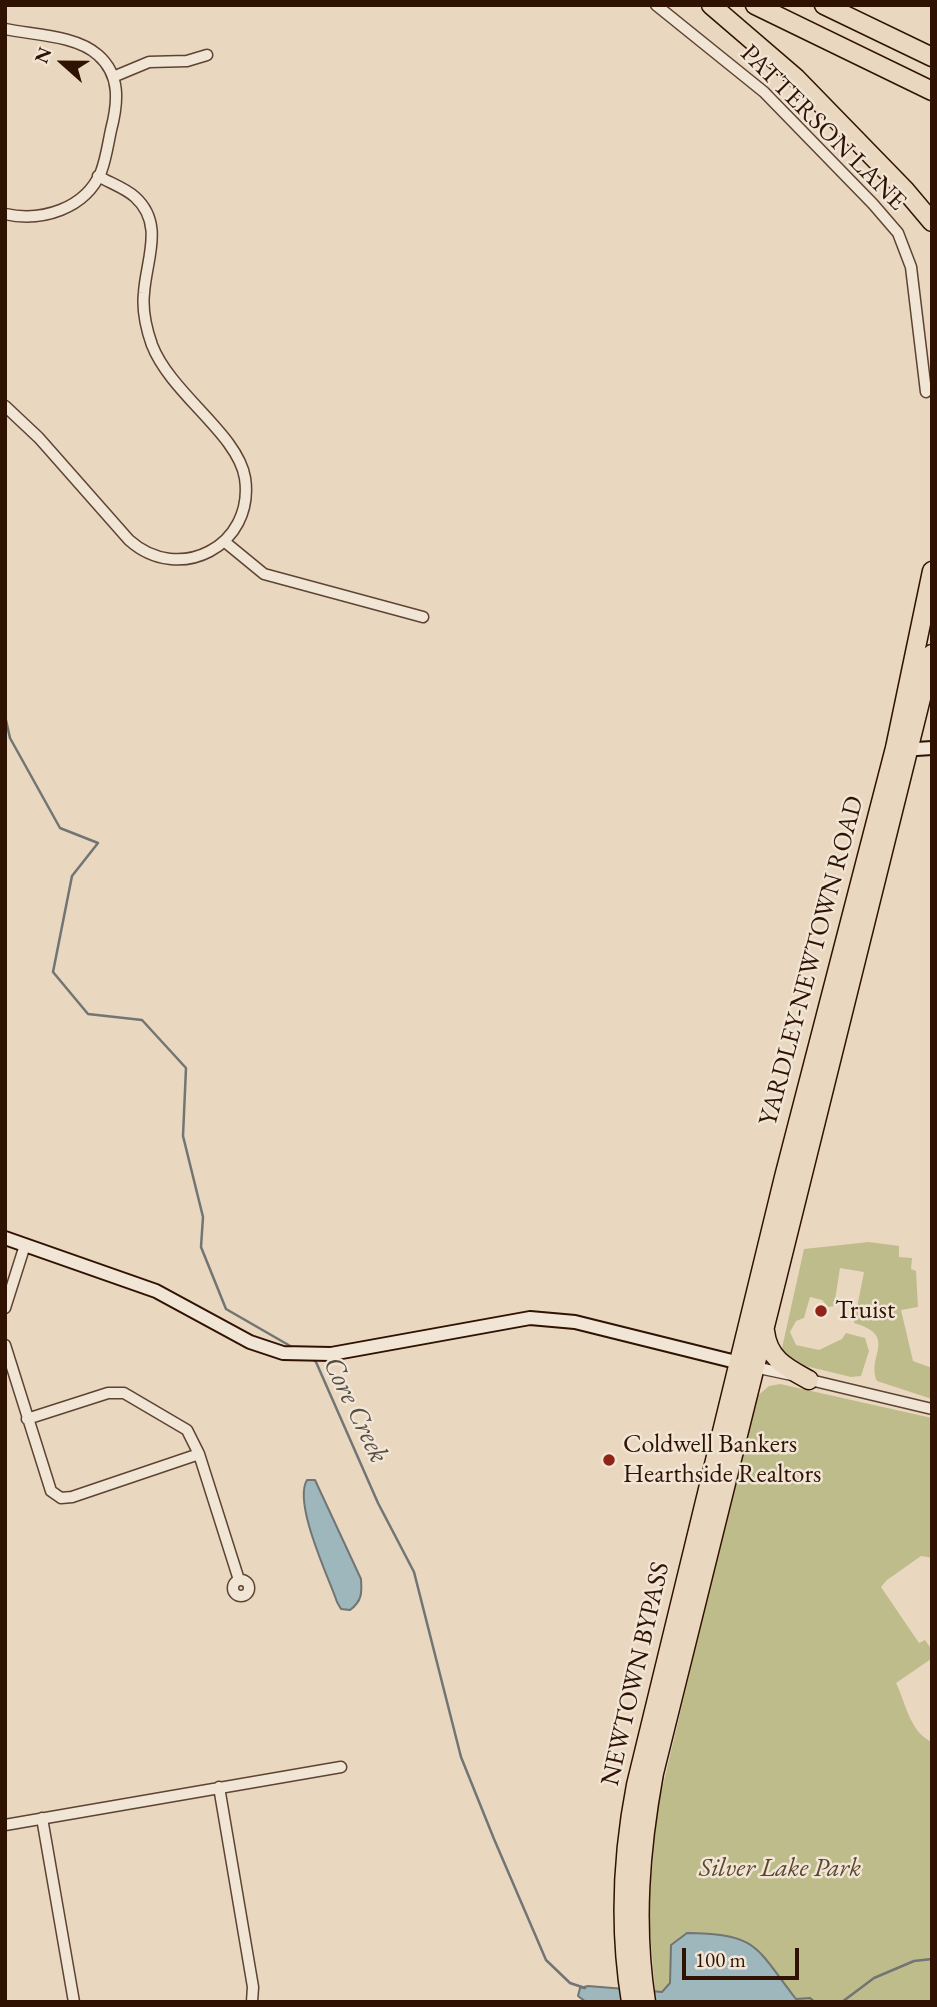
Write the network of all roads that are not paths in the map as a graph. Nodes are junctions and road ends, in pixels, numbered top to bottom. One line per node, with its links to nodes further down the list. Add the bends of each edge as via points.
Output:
1 (656, 5): 15 (street, PATTERSON LANE, via 764,92 898,233 911,267)
2 (711, 5): 11 (highway, via 788,71)
3 (755, 5): 9 (highway)
4 (824, 5): 6 (highway)
5 (5, 29): 8 (street, via 82,46 104,61)
6 (926, 53)
7 (207, 55): 8 (street, via 187,61 149,62)
8 (113, 77): 10 (street, via 117,90 113,121)
9 (932, 91)
10 (98, 176): 13 (street, via 81,198 57,212 30,218); 17 (street, via 134,196 146,212 153,234 144,302 152,343 166,373 232,449 243,471 245,505)
11 (905, 190): 12 (highway); 14 (highway)
12 (932, 205)
13 (5, 214)
14 (932, 222)
15 (926, 391)
16 (5, 406): 17 (street, via 143,551 182,560 206,555)
17 (225, 542): 19 (street, via 264,574)
18 (932, 571): 22 (highway, YARDLEY-NEWTOWN ROAD)
19 (423, 617)
20 (932, 654): 22 (highway, YARDLEY-NEWTOWN ROAD)
21 (932, 748): 22 (street)
22 (903, 750): 26 (highway, YARDLEY-NEWTOWN ROAD); 28 (highway, YARDLEY-NEWTOWN ROAD)
23 (5, 1238): 24 (street)
24 (25, 1245): 25 (street); 28 (street, via 156,1291 250,1342 296,1355 431,1338 530,1318 575,1322)
25 (5, 1308)
26 (765, 1328): 28 (highway, YARDLEY-NEWTOWN ROAD); 29 (highway, via 774,1357)
27 (5, 1345): 31 (street)
28 (747, 1365): 29 (street); 38 (highway, NEWTOWN BYPASS, via 629,1821 622,1903)
29 (809, 1380): 30 (street)
30 (932, 1409)
31 (27, 1419): 32 (street, via 108,1392 124,1393 187,1430); 32 (street, via 51,1491 61,1498)
32 (199, 1454): 33 (street)
33 (239, 1580)
34 (341, 1767): 35 (street)
35 (219, 1787): 36 (street); 40 (street)
36 (43, 1818): 37 (street); 39 (street)
37 (5, 1825)
38 (634, 1971): 41 (highway, NEWTOWN BYPASS); 42 (highway, NEWTOWN BYPASS)
39 (74, 2002)
40 (252, 2002)
41 (631, 2002)
42 (646, 2002)

